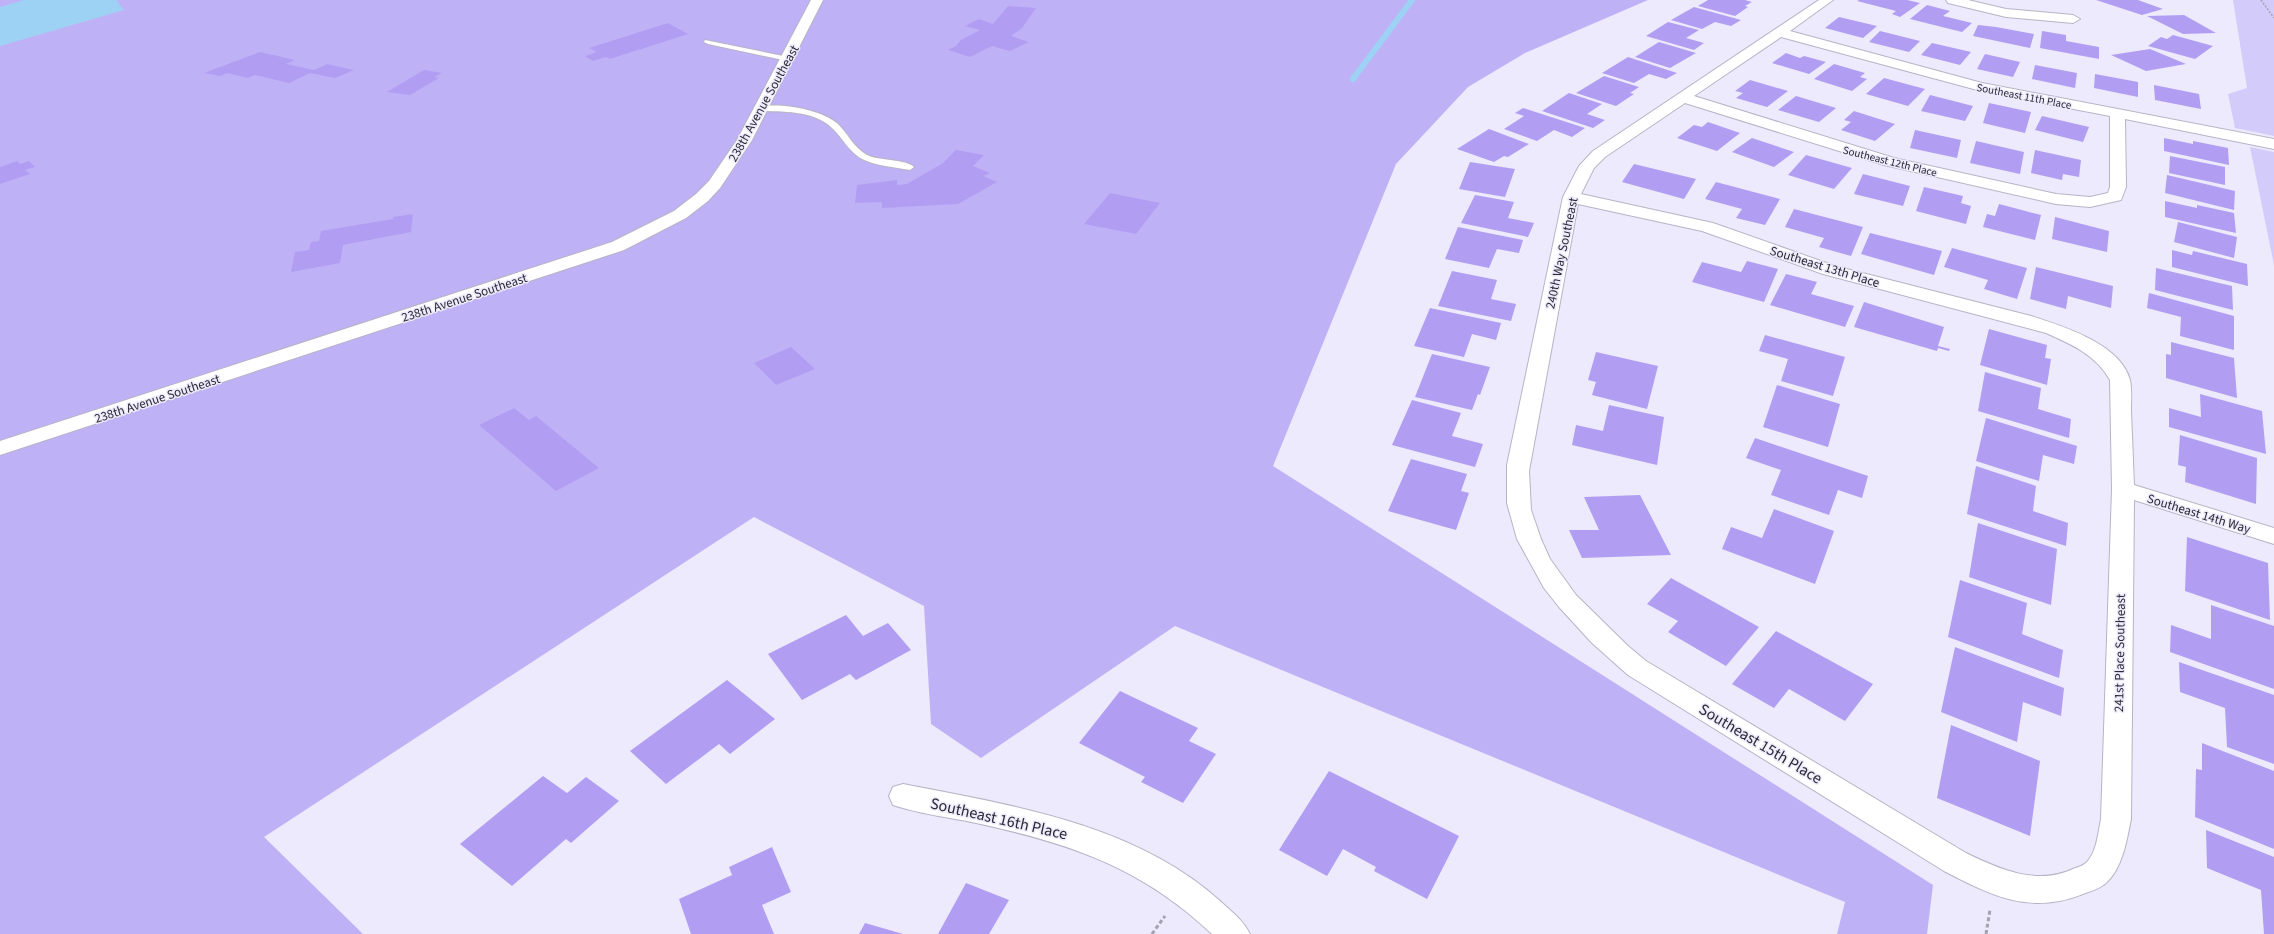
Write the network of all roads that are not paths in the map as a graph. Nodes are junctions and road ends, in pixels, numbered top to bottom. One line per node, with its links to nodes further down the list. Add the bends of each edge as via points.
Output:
1 (817, 0): 7 (street, 238th Avenue Southeast)
2 (1827, 0): 5 (street, 240th Way Southeast)
3 (1952, 0): 4 (street, via 2006,13)
4 (2073, 19)
5 (1778, 32): 8 (street, 240th Way Southeast); 10 (street, Southeast 11th Place, via 1936,76)
6 (708, 42): 7 (lane)
7 (788, 59): 9 (street, 238th Avenue Southeast)
8 (1681, 97): 10 (street, Southeast 12th Place, via 1890,162 2072,202 2103,200 2114,196 2118,187); 13 (street, 240th Way Southeast, via 1599,154 1587,166)
9 (761, 109): 12 (lane, via 794,110 814,115 833,124 856,151 866,157); 15 (street, 238th Avenue Southeast, via 730,165 706,193 687,209 618,246)
10 (2117, 114): 11 (street, Southeast 11th Place)
11 (2274, 144)
12 (910, 168)
13 (1571, 197): 14 (street, Southeast 13th Place, via 1707,227 1822,268 2024,320); 18 (street, 240th Way Southeast, via 1518,465 1516,490 1521,517 1533,548)
14 (2078, 340): 16 (street, 241st Place Southeast, via 2097,352 2112,366 2120,380)
15 (0, 448)
16 (2123, 490): 17 (street, Southeast 14th Way); 20 (street, 241st Place Southeast, via 2116,819 2110,849 2097,872 2068,887 2034,891)
17 (2274, 536)
18 (1550, 577): 20 (street, Southeast 15th Place, via 1596,634 1638,668 1955,862)
19 (903, 796): 21 (street, Southeast 16th Place, via 1001,815 1080,838 1134,860 1184,890)
20 (1994, 882)
21 (1234, 934)

